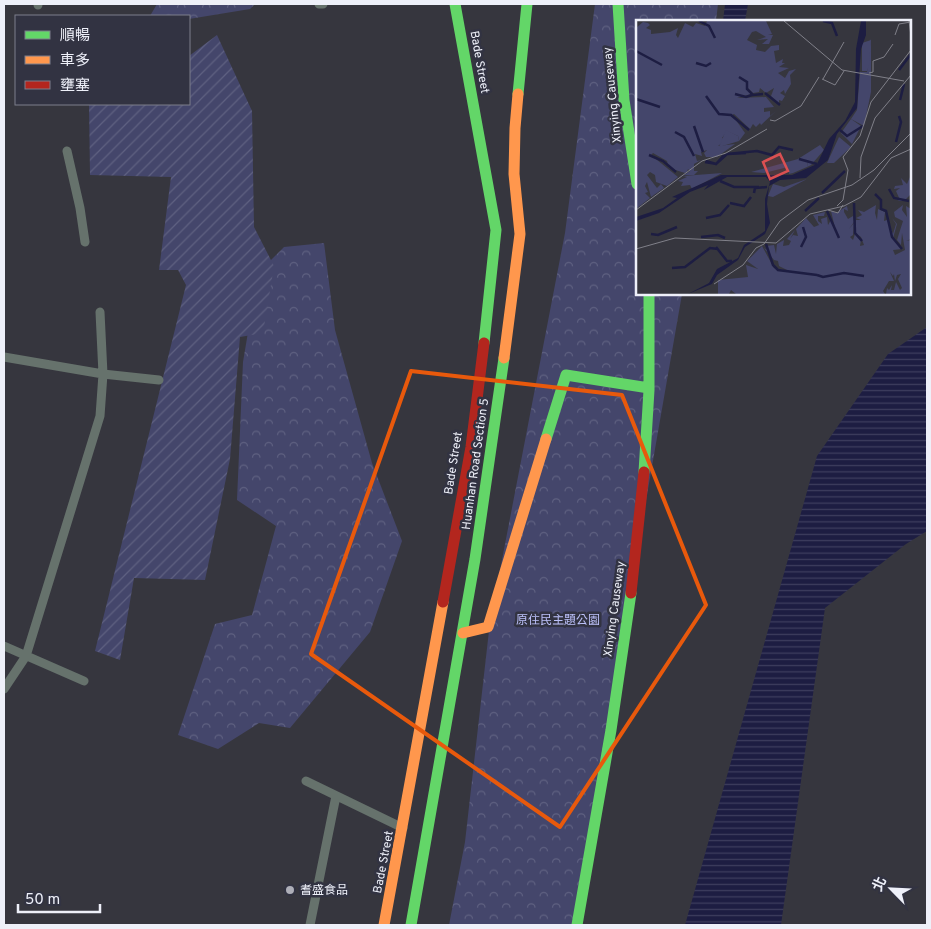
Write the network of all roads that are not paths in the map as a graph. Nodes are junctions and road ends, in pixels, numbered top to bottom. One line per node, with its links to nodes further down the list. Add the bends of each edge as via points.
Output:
1 (456, 4): 20 (street, Bade Street, via 496,230 471,448)
2 (527, 4): 13 (street, Huanhan Road Section 5, via 515,128 514,174 520,234 493,441)
3 (618, 4): 5 (street, Xinying Causeway, via 624,100)
4 (67, 151): 6 (street)
5 (636, 178)
6 (85, 242)
7 (649, 295): 12 (street, Xinying Causeway)
8 (100, 312): 10 (street)
9 (4, 357): 10 (street)
10 (104, 374): 11 (street); 15 (street, via 100,416)
11 (159, 380)
12 (649, 388): 13 (street, via 566,375 488,627); 24 (street, Xinying Causeway, via 639,521 626,628)
13 (463, 633): 23 (street, Huanhan Road Section 5)
14 (4, 646): 15 (street)
15 (26, 656): 16 (street); 17 (street)
16 (84, 681)
17 (4, 689)
18 (306, 781): 19 (street)
19 (336, 796): 20 (street); 21 (street)
20 (403, 828): 22 (street, Bade Street)
21 (310, 925)
22 (384, 925)
23 (411, 925)
24 (577, 925)

